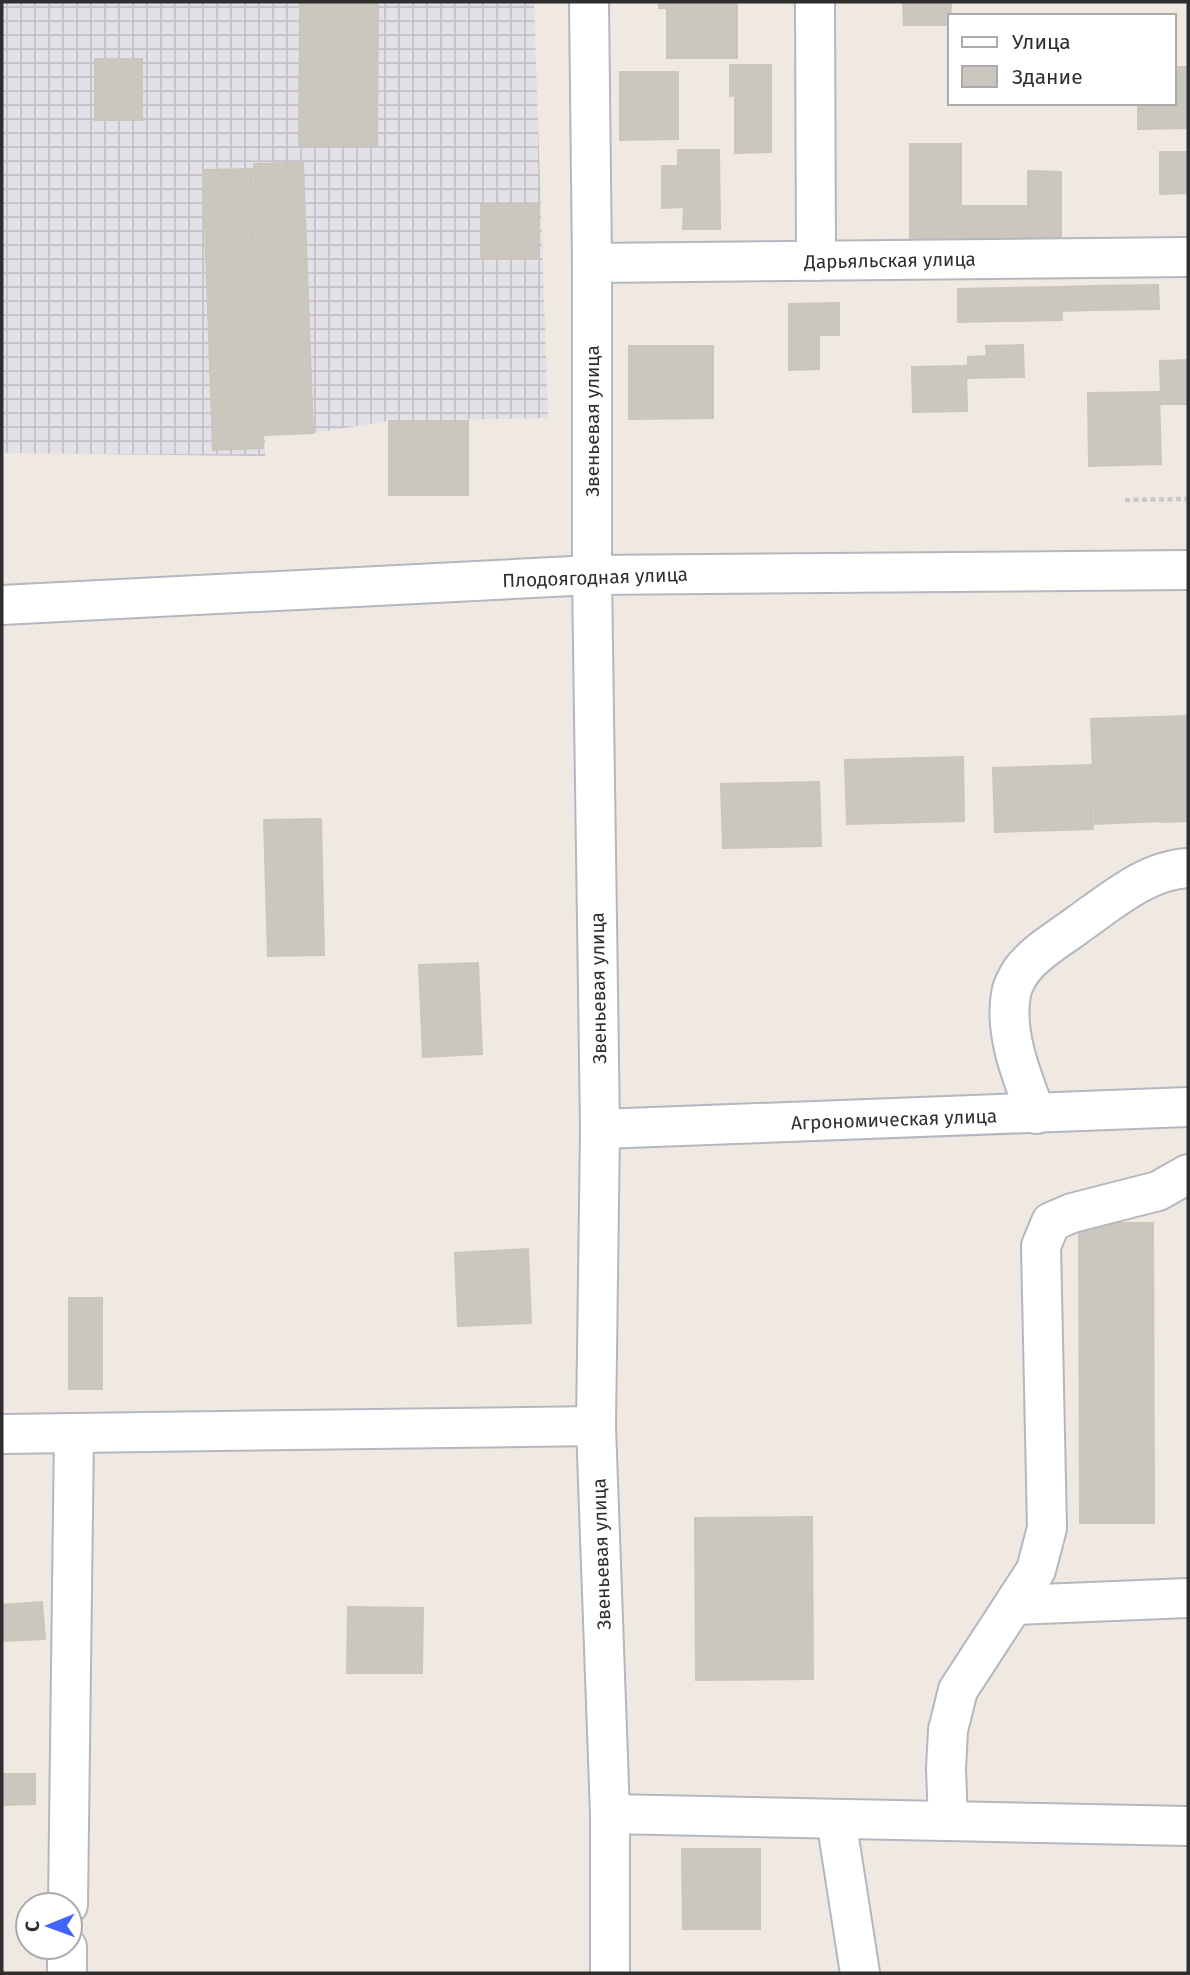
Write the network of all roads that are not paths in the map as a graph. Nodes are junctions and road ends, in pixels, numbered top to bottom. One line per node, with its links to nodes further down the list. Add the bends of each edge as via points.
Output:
1 (589, 2): 5 (street, Звеньевая улица)
2 (815, 2): 4 (street)
3 (1188, 257): 4 (street, Дарьяльская улица)
4 (816, 261): 5 (street, Дарьяльская улица)
5 (592, 263): 7 (street, Звеньевая улица)
6 (1188, 570): 7 (street, Плодоягодная улица)
7 (592, 575): 8 (street, Плодоягодная улица); 12 (street, Звеньевая улица)
8 (2, 605)
9 (1188, 868): 11 (street, via 1149,878 1125,891 1038,953 1021,972 1011,994 1011,1029)
10 (1188, 1107): 11 (street, Агрономическая улица)
11 (1036, 1114): 12 (street, Агрономическая улица)
12 (600, 1129): 14 (street, Звеньевая улица)
13 (1188, 1174): 18 (street, via 1158,1192 1051,1222 1041,1246 1047,1528 1036,1570)
14 (596, 1426): 15 (street); 19 (street, Звеньевая улица)
15 (74, 1433): 16 (street); 23 (street)
16 (2, 1434)
17 (1188, 1598): 18 (street)
18 (1014, 1605): 21 (street, via 958,1690 948,1730)
19 (610, 1814): 20 (street); 24 (street, Звеньевая улица)
20 (836, 1819): 21 (street); 25 (street)
21 (948, 1821): 22 (street)
22 (1188, 1826)
23 (68, 1891)
24 (610, 1973)
25 (860, 1973)

